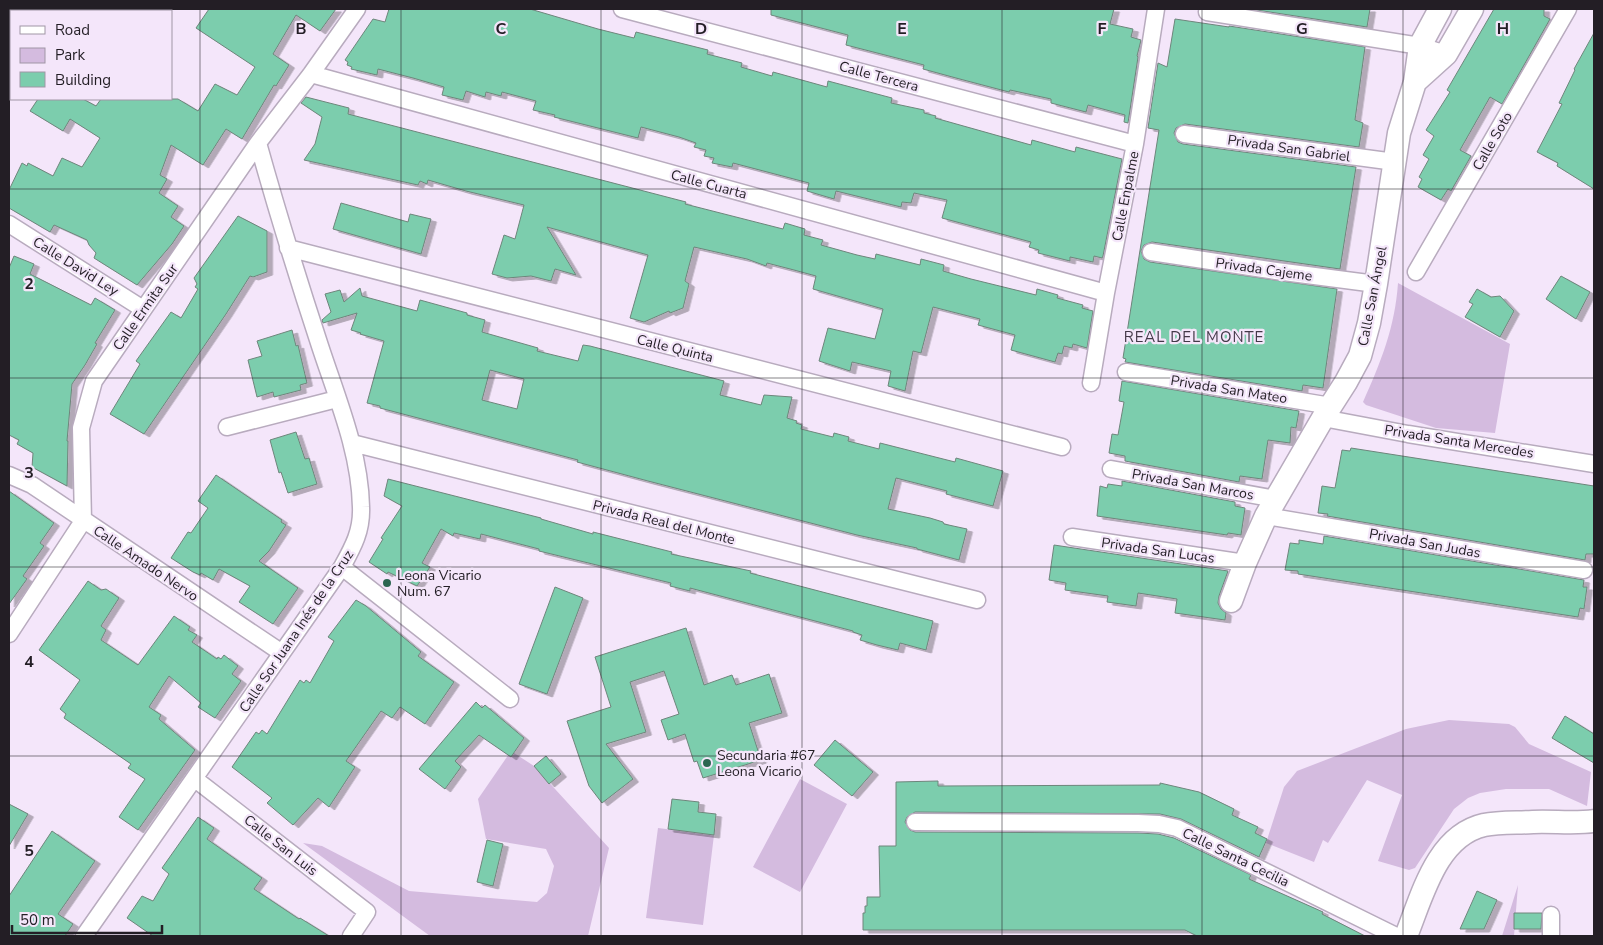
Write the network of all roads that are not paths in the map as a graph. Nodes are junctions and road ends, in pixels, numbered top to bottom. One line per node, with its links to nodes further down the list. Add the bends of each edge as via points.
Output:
1 (357, 9): 10 (street, Calle Ermita Sur)
2 (622, 9): 14 (street, Calle Tercera)
3 (1156, 9): 14 (street, Calle Enpalme)
4 (1440, 9): 8 (street, Calle San Ángel)
5 (1472, 9): 9 (street, Calle San Ángel)
6 (1568, 9): 19 (street, Calle Soto)
7 (1207, 12): 8 (street)
8 (1420, 46): 9 (street); 11 (street, Calle San Ángel)
9 (1446, 54): 11 (street, Calle San Ángel)
10 (312, 74): 13 (street, Calle Ermita Sur); 21 (street, Calle Cuarta)
11 (1415, 82): 15 (street, Calle San Ángel, via 1403,118)
12 (1184, 134): 15 (street, Privada San Gabriel)
13 (258, 143): 17 (street, Calle Sor Juana Inés de la Cruz); 22 (street, Calle Ermita Sur)
14 (1135, 144): 21 (street, Calle Enpalme)
15 (1395, 162): 20 (street, Calle San Ángel)
16 (9, 224): 22 (street, Calle David Ley)
17 (288, 248): 25 (street, Calle Sor Juana Inés de la Cruz); 29 (street, Calle Quinta)
18 (1151, 252): 20 (street, Privada Cajeme)
19 (1416, 272)
20 (1376, 284): 26 (street, Calle San Ángel, via 1360,356)
21 (1106, 293): 24 (street, Calle Enpalme)
22 (143, 309): 34 (street, Calle Ermita Sur, via 94,381 81,428)
23 (1126, 372): 26 (street, Privada San Mateo)
24 (1091, 383)
25 (337, 399): 27 (street); 28 (street, Calle Sor Juana Inés de la Cruz)
26 (1327, 412): 30 (street, Privada Santa Mercedes, via 1408,434); 33 (street, Calle San Ángel)
27 (227, 427)
28 (352, 443): 37 (street, Calle Sor Juana Inés de la Cruz, via 362,507 357,540); 39 (street, Privada Real del Monte)
29 (1062, 447)
30 (1594, 464)
31 (1111, 469): 33 (street, Privada San Marcos)
32 (9, 475): 34 (street, Calle Amado Nervo, via 32,485)
33 (1271, 508): 36 (street, Calle San Ángel); 38 (street, Privada San Judas)
34 (83, 521): 41 (street); 42 (street, Calle Amado Nervo)
35 (1072, 537): 36 (street, Privada San Lucas)
36 (1245, 563): 40 (street, Calle San Ángel)
37 (342, 567): 42 (street, Calle Sor Juana Inés de la Cruz); 43 (street)
38 (1584, 570)
39 (977, 600)
40 (1231, 601)
41 (9, 634)
42 (282, 653): 44 (street, Calle Sor Juana Inés de la Cruz)
43 (510, 699)
44 (194, 779): 48 (street, Calle Sor Juana Inés de la Cruz); 49 (street, Calle San Luis, via 367,912)
45 (1594, 821): 51 (street, via 1484,825 1465,832 1451,842 1440,858)
46 (915, 822): 50 (street, Calle Santa Cecilia, via 1138,822 1177,828)
47 (1551, 914): 52 (street)
48 (84, 936)
49 (351, 936)
50 (1396, 936)
51 (1406, 936)
52 (1551, 936)

